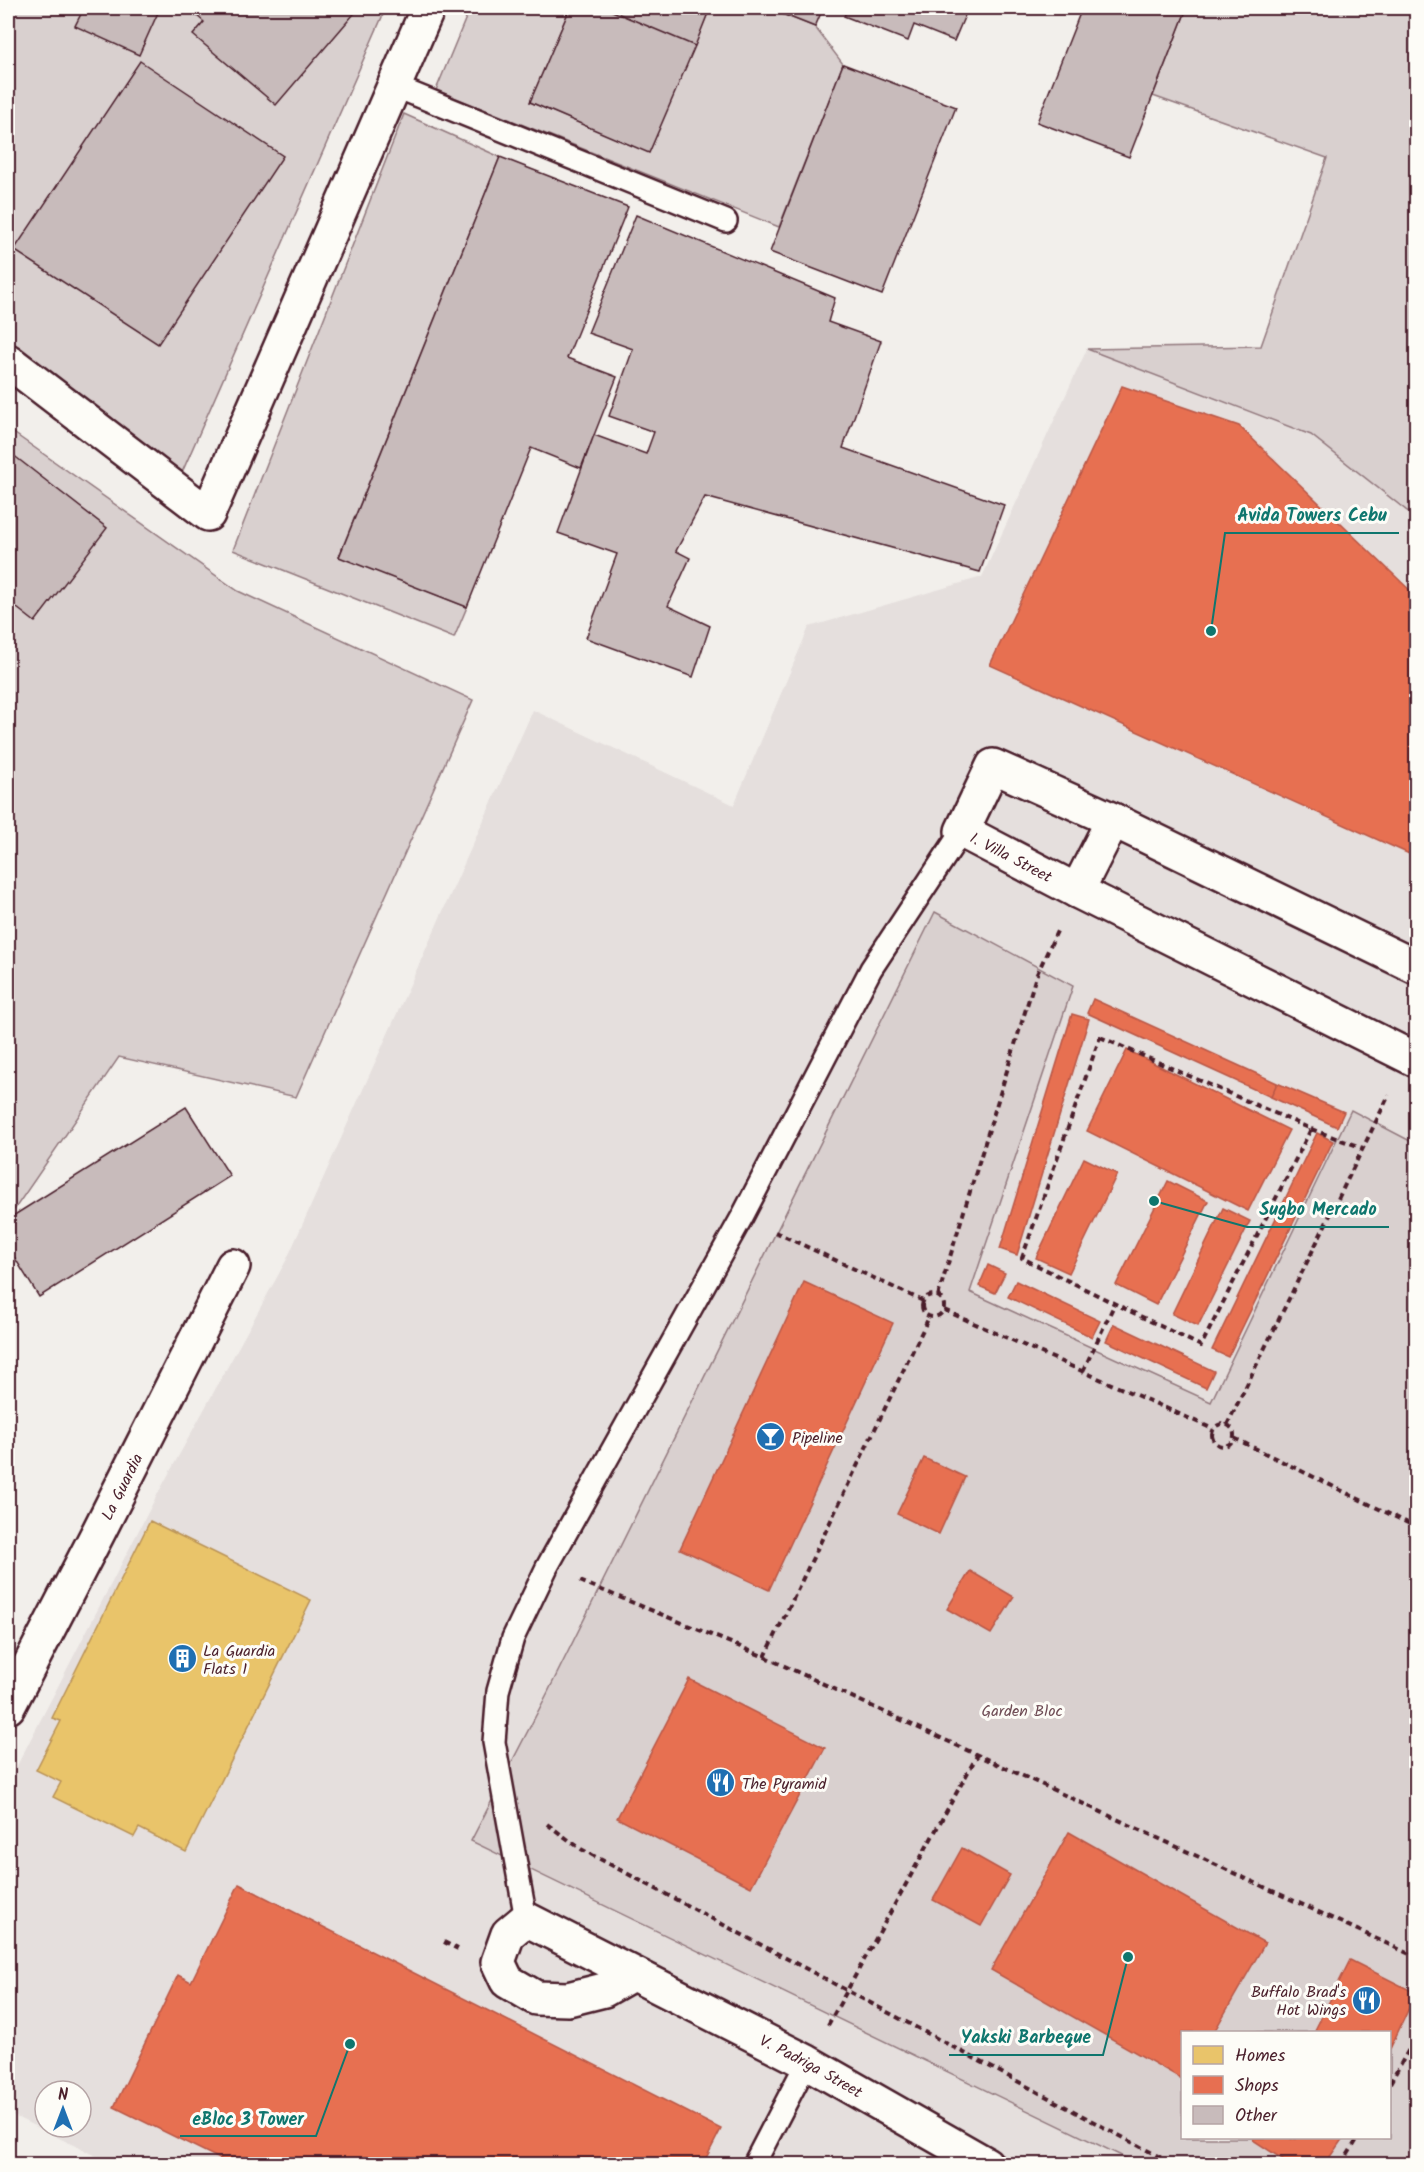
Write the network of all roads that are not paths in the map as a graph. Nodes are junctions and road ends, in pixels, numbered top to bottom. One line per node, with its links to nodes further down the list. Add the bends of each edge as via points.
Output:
1 (428, 8): 2 (street)
2 (394, 86): 3 (lane); 4 (street, via 208,514)
3 (726, 221)
4 (8, 361)
5 (1113, 820): 6 (street, I. Villa Street, via 993,766); 7 (street); 8 (street, I. Villa Street)
6 (962, 831): 7 (street, I. Villa Street); 12 (lane, via 871,969 742,1217 547,1567 513,1638 498,1691 494,1742)
7 (1077, 891): 9 (street, I. Villa Street)
8 (1416, 967)
9 (1414, 1053)
10 (233, 1266): 11 (street, La Guardia)
11 (8, 1707)
12 (526, 1919): 13 (street, V. Padriga Street); 13 (street, via 507,1934 498,1962 507,1981 536,1998 568,1999 604,1990)
13 (632, 1974): 14 (street, V. Padriga Street)
14 (807, 2062): 15 (lane); 16 (street, V. Padriga Street)
15 (754, 2164)
16 (986, 2164)

